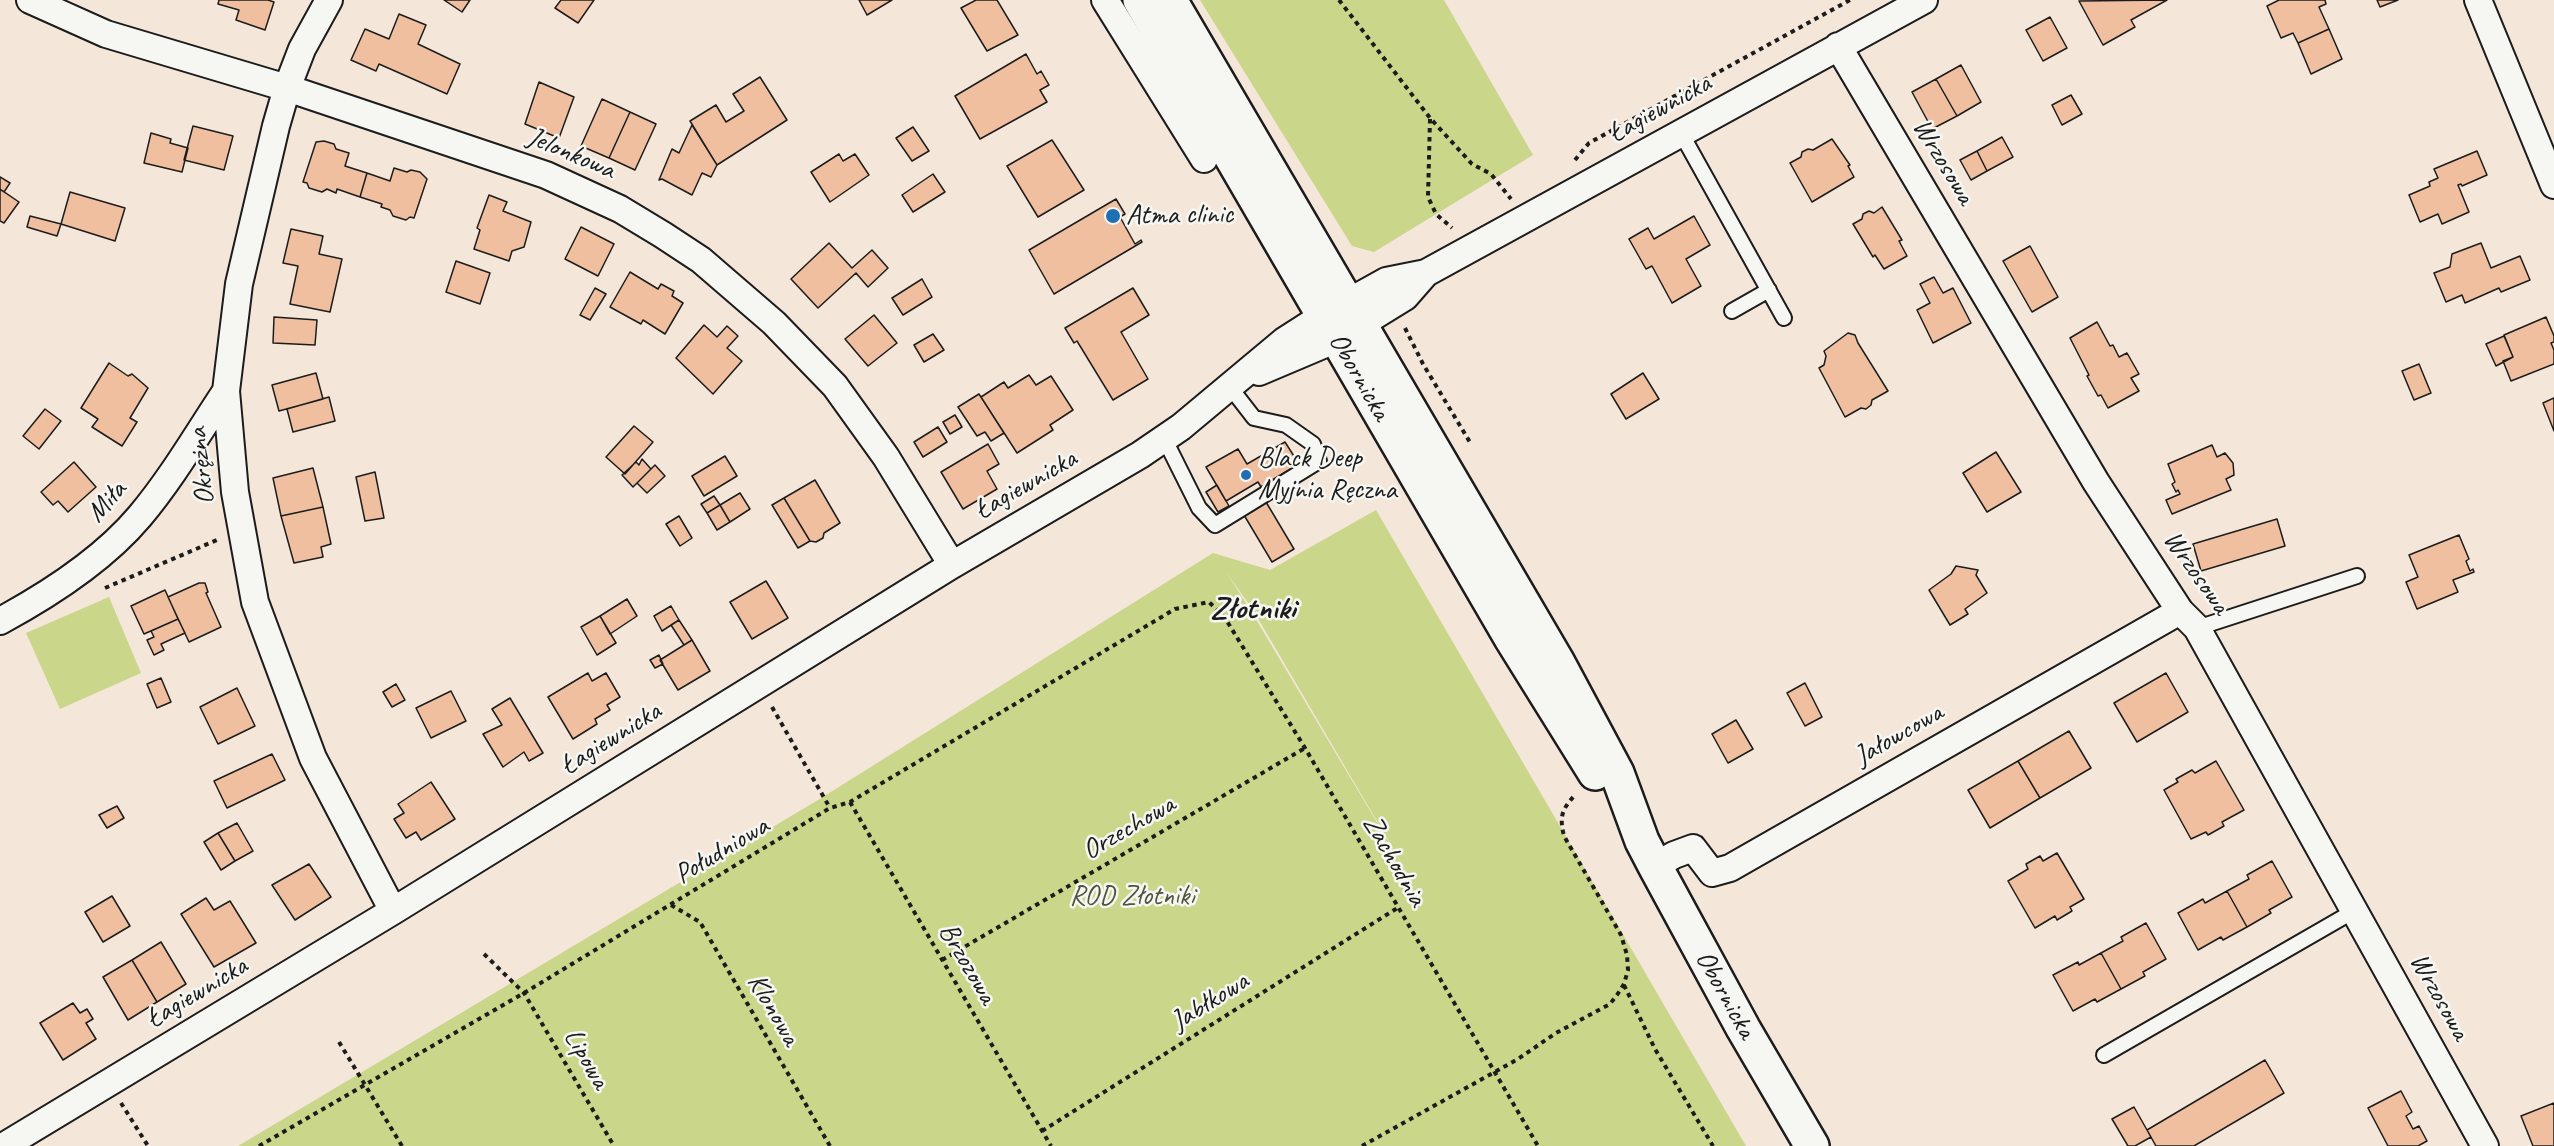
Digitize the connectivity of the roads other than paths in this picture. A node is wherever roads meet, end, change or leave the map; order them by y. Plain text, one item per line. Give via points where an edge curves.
1 (30, 0) edge
2 (329, 0) edge
3 (1106, 0) edge
4 (1140, 0) edge
5 (1170, 0) edge
6 (2478, 0) edge
7 (1913, 3) edge
8 (1838, 46) junction
9 (287, 88) junction
10 (1681, 133) junction
11 (1204, 159) dead end
12 (2554, 185) edge
13 (1769, 290) junction
14 (1732, 311) dead end
15 (1784, 318) dead end
16 (1342, 320) junction
17 (1237, 382) junction
18 (226, 391) junction
19 (1164, 438) junction
20 (952, 565) junction
21 (2357, 576) dead end
22 (2189, 619) junction
23 (0, 621) edge
24 (1648, 853) junction
25 (2355, 910) junction
26 (393, 911) junction
27 (2104, 1055) dead end
28 (4, 1146) edge
29 (1812, 1146) edge
30 (2485, 1146) edge

1 - 9 street, Jelonkowa via 106,34
2 - 9 street, Okrężna via 302,49
3 - 11 street
4 - 16 main road, Obornicka
5 - 16 main road, Obornicka
6 - 12 street
7 - 8 street, Łagiewnicka
8 - 10 street, Łagiewnicka
8 - 22 street, Wrzosowa via 2096,482
9 - 18 street, Okrężna via 239,284
9 - 20 street, Jelonkowa via 546,175 620,209 701,260 774,323 835,386 886,457
10 - 13 lane
10 - 16 street, Łagiewnicka via 1426,273 1394,277
13 - 14 lane
13 - 15 lane
16 - 17 street, Łagiewnicka via 1284,341
16 - 24 main road, Obornicka via 1511,638
16 - 24 main road, Obornicka via 1557,661 1617,773
17 - 19 street, Łagiewnicka
17 - 19 lane via 1254,418 1286,425 1313,444 1319,461 1215,525 1199,508
18 - 23 street, Miła via 152,500 117,541 52,590
18 - 26 street, Okrężna via 235,492 255,602 313,758
19 - 20 street, Łagiewnicka
20 - 26 street, Łagiewnicka
21 - 22 lane
22 - 24 street, Jałowcowa via 1730,868 1712,873 1693,848 1674,855
22 - 25 street, Wrzosowa
24 - 29 main road, Obornicka
25 - 27 lane
25 - 30 street, Wrzosowa
26 - 28 street, Łagiewnicka

